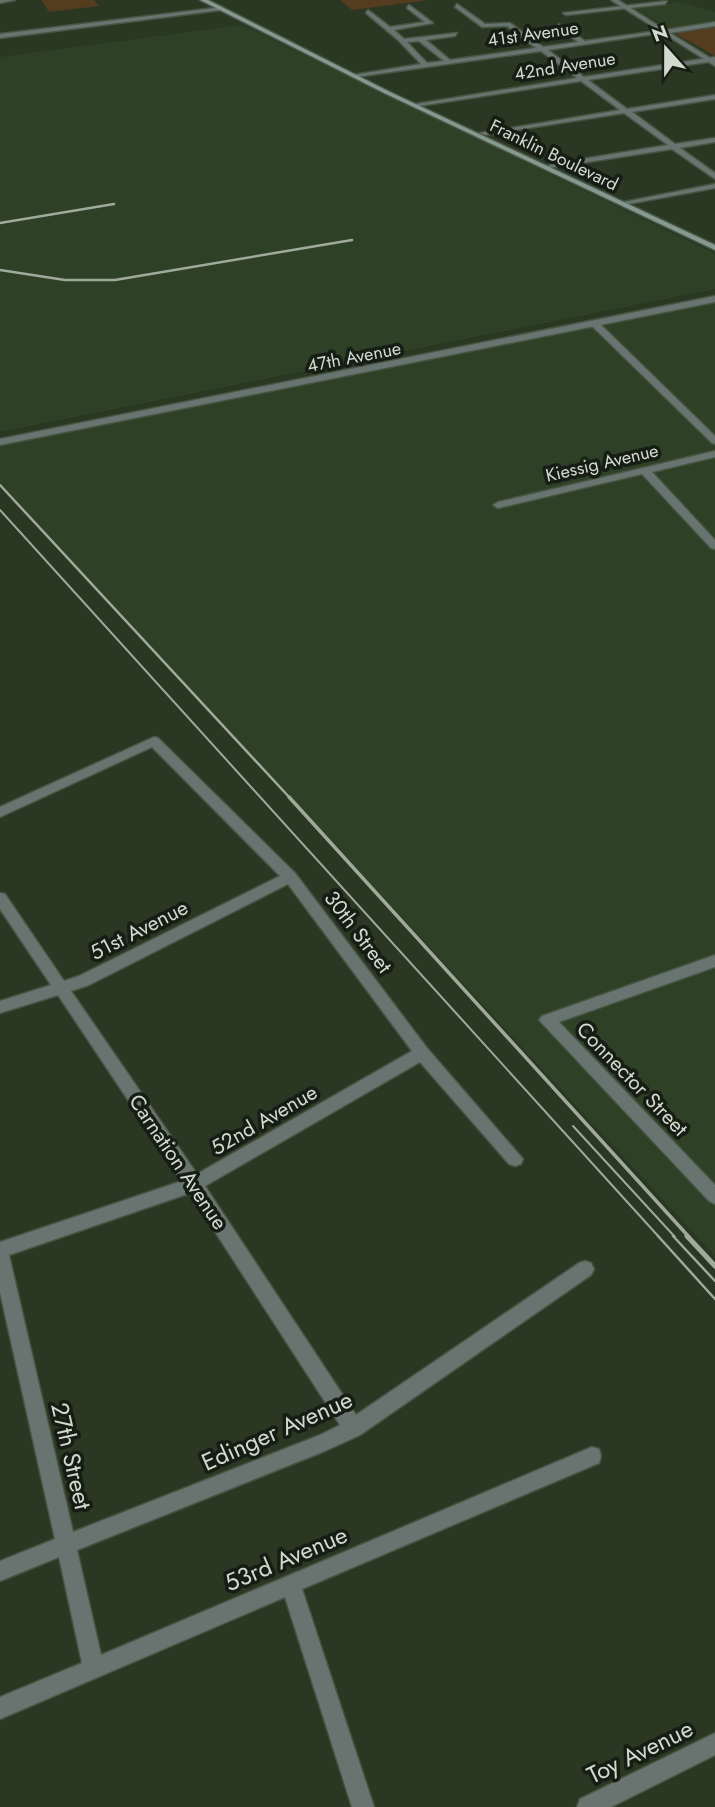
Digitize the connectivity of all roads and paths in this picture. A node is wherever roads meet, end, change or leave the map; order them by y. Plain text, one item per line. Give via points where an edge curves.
1 (12, 0) edge
2 (203, 0) edge
3 (614, 0) edge
4 (0, 2) edge
5 (665, 2) dead end
6 (457, 6) dead end
7 (623, 6) junction
8 (409, 7) dead end
9 (220, 9) junction
10 (368, 12) dead end
11 (566, 13) dead end
12 (715, 24) edge
13 (559, 26) dead end
14 (388, 29) junction
15 (664, 32) junction
16 (455, 34) dead end
17 (0, 36) edge
18 (421, 38) junction
19 (401, 41) junction
20 (583, 43) junction
21 (541, 49) junction
22 (713, 61) edge
23 (449, 62) junction
24 (425, 65) junction
25 (356, 75) junction
26 (582, 79) junction
27 (380, 87) junction
28 (715, 97) edge
29 (419, 104) junction
30 (627, 111) junction
31 (484, 133) junction
32 (715, 140) edge
33 (675, 147) junction
34 (552, 166) junction
35 (715, 177) edge
36 (715, 186) edge
37 (597, 188) junction
38 (628, 202) junction
39 (643, 215) junction
40 (697, 233) junction
41 (715, 241) edge
42 (715, 248) edge
43 (715, 299) edge
44 (596, 324) junction
45 (715, 441) edge
46 (0, 443) edge
47 (715, 454) edge
48 (645, 471) junction
49 (498, 505) dead end
50 (715, 546) edge
51 (0, 812) edge
52 (290, 877) junction
53 (0, 898) edge
54 (715, 961) edge
55 (61, 989) junction
56 (0, 1007) edge
57 (422, 1053) junction
58 (515, 1159) dead end
59 (194, 1184) junction
60 (715, 1196) edge
61 (0, 1252) edge
62 (585, 1269) dead end
63 (353, 1427) junction
64 (592, 1456) dead end
65 (66, 1545) junction
66 (0, 1571) edge
67 (291, 1585) junction
68 (94, 1669) junction
69 (0, 1708) edge
70 (715, 1744) edge
71 (363, 1807) edge
72 (588, 1807) edge

1 - 4 street
2 - 9 main road, Franklin Boulevard
3 - 7 street
5 - 7 street
6 - 21 street via 484,26 508,24
7 - 11 street
7 - 15 street
8 - 14 street via 430,23
9 - 17 street
9 - 25 main road, Franklin Boulevard
10 - 14 street
12 - 15 street, 41st Avenue
13 - 20 street
14 - 19 street
15 - 20 street, 41st Avenue
15 - 22 street
16 - 18 street
18 - 19 street
18 - 23 street
19 - 24 street
20 - 21 street, 41st Avenue
21 - 23 street, 41st Avenue
21 - 26 street
22 - 26 street, 42nd Avenue
23 - 24 street, 41st Avenue
24 - 25 street, 41st Avenue
25 - 27 main road, Franklin Boulevard
26 - 29 street, 42nd Avenue
26 - 30 street
27 - 29 main road, Franklin Boulevard
27 - 39 main road, Franklin Boulevard
28 - 30 street
29 - 31 main road, Franklin Boulevard
30 - 31 street
30 - 33 street
31 - 34 main road, Franklin Boulevard
32 - 33 street
33 - 34 street
33 - 35 street
34 - 37 main road, Franklin Boulevard
36 - 38 street
37 - 38 main road, Franklin Boulevard
37 - 39 main road
38 - 40 main road, Franklin Boulevard
39 - 40 main road
39 - 42 main road, Franklin Boulevard
40 - 41 main road, Franklin Boulevard
43 - 44 street, 47th Avenue
44 - 45 street
44 - 46 street, 47th Avenue
47 - 48 street, Kiessig Avenue
48 - 49 street, Kiessig Avenue
48 - 50 street
51 - 52 street, 30th Street via 154,741
52 - 55 street, 51st Avenue via 100,974
52 - 57 street, 30th Street
53 - 55 street, Carnation Avenue
54 - 60 street, Connector Street via 547,1020
55 - 56 street, 51st Avenue
55 - 59 street, Carnation Avenue
57 - 58 street, 30th Street
57 - 59 street, 52nd Avenue
59 - 61 street, 52nd Avenue
59 - 63 street, Carnation Avenue
61 - 65 street, 27th Street
62 - 63 street, Edinger Avenue
63 - 65 street, Edinger Avenue
64 - 67 street, 53rd Avenue
65 - 66 street, Edinger Avenue
65 - 68 street, 27th Street
67 - 68 street, 53rd Avenue
67 - 71 street
68 - 69 street, 53rd Avenue
70 - 72 street, Toy Avenue

